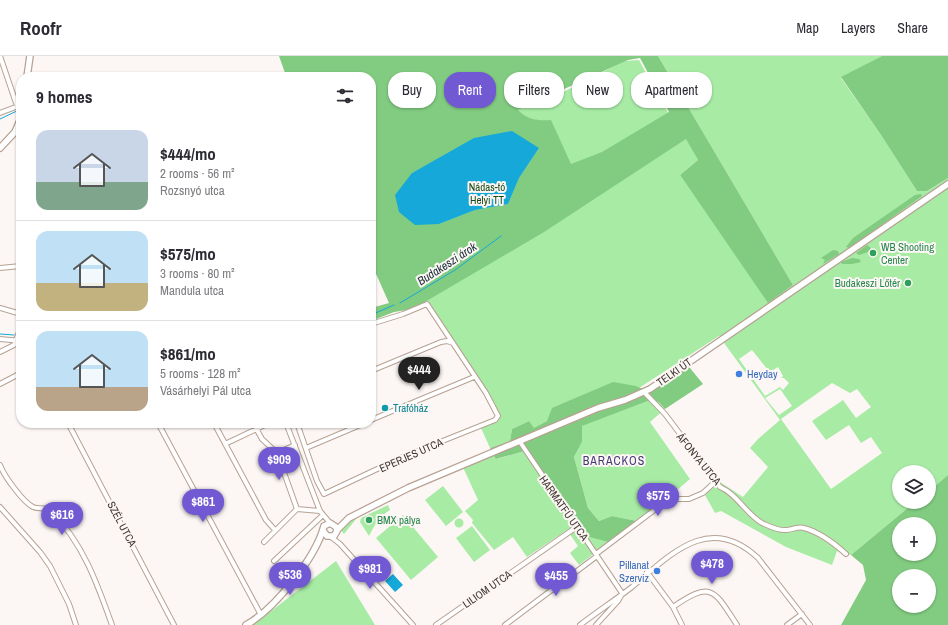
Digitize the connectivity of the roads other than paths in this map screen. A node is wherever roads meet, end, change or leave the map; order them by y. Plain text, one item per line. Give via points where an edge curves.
1 (0, 56) edge
2 (30, 56) edge
3 (28, 72) edge
4 (16, 98) edge
5 (16, 107) edge
6 (0, 113) edge
7 (16, 130) edge
8 (0, 148) edge
9 (948, 184) edge
10 (16, 266) edge
11 (0, 268) edge
12 (0, 308) edge
13 (16, 313) edge
14 (376, 322) edge
15 (0, 339) edge
16 (16, 341) edge
17 (16, 343) edge
18 (454, 344) junction
19 (0, 352) edge
20 (376, 369) edge
21 (16, 376) edge
22 (474, 377) junction
23 (0, 384) edge
24 (644, 392) junction
25 (376, 418) edge
26 (71, 428) edge
27 (161, 428) edge
28 (217, 428) edge
29 (256, 428) joint
30 (288, 428) edge
31 (299, 428) edge
32 (354, 428) edge
33 (520, 442) junction
34 (225, 444) junction
35 (295, 444) junction
36 (306, 450) junction
37 (277, 453) junction
38 (299, 454) junction
39 (0, 466) edge
40 (715, 482) junction
41 (0, 507) edge
42 (297, 509) junction
43 (322, 513) junction
44 (349, 518) junction
45 (332, 523) junction
46 (578, 526) junction
47 (324, 529) junction
48 (275, 530) junction
49 (337, 532) junction
50 (330, 537) junction
51 (264, 542) dead end
52 (340, 544) junction
53 (316, 548) junction
54 (846, 554) dead end
55 (596, 555) junction
56 (274, 561) dead end
57 (647, 572) junction
58 (622, 593) junction
59 (673, 607) junction
60 (802, 614) junction
61 (261, 615) junction
62 (76, 625) edge
63 (112, 625) edge
64 (174, 625) edge
65 (246, 625) edge
66 (413, 625) edge
67 (436, 625) edge
68 (505, 625) edge
69 (580, 625) edge
70 (596, 625) edge
71 (682, 625) edge
72 (737, 625) edge
73 (787, 625) edge
74 (810, 625) edge

1 - 4 street
2 - 3 main road
5 - 6 street
7 - 8 main road
9 - 24 main road, TELKI ÚT
10 - 11 street
12 - 13 street
14 - 18 street via 427,304
15 - 16 street
17 - 19 street
18 - 20 street via 448,341 441,342
18 - 22 street
21 - 23 street
22 - 25 street
22 - 36 street, EPERJES UTCA via 498,416 495,420 405,456 324,494
24 - 33 main road, TELKI ÚT via 598,408
24 - 40 street, ÁFONYA UTCA via 665,414
26 - 64 street, SZÉL UTCA
27 - 61 street
28 - 34 street
29 - 34 street
29 - 37 street via 262,439
30 - 35 street
31 - 36 street
32 - 36 street
33 - 44 main road, TELKI ÚT via 442,474
33 - 46 street, HARMATFŰ UTCA
34 - 48 street via 266,520
35 - 37 street
35 - 38 street
36 - 38 street
37 - 42 street
38 - 43 street
39 - 63 street via 29,505 51,511 77,544 94,574
40 - 54 street, ÁFONYA UTCA via 761,522 785,531 803,528 833,543
40 - 55 street via 689,499 669,499
41 - 62 street via 50,566 69,604
42 - 43 street
42 - 48 street
43 - 45 street
43 - 47 street
43 - 56 street
44 - 45 main road
44 - 49 main road
45 - 47 main road
45 - 49 main road
46 - 55 street, HARMATFŰ UTCA
46 - 67 street, LILIOM UTCA
47 - 50 main road
47 - 53 main road
48 - 51 street
49 - 50 main road
49 - 52 street
50 - 52 street
50 - 53 main road
52 - 66 street
53 - 61 main road via 299,574
55 - 58 street, HARMATFŰ UTCA
55 - 68 street
57 - 58 street
57 - 59 street
57 - 60 street via 683,546 695,541 714,539 738,543 758,558
58 - 69 street
58 - 70 street
59 - 71 street
59 - 72 street via 693,593 712,593 719,598
60 - 73 street
60 - 74 street
61 - 65 main road

